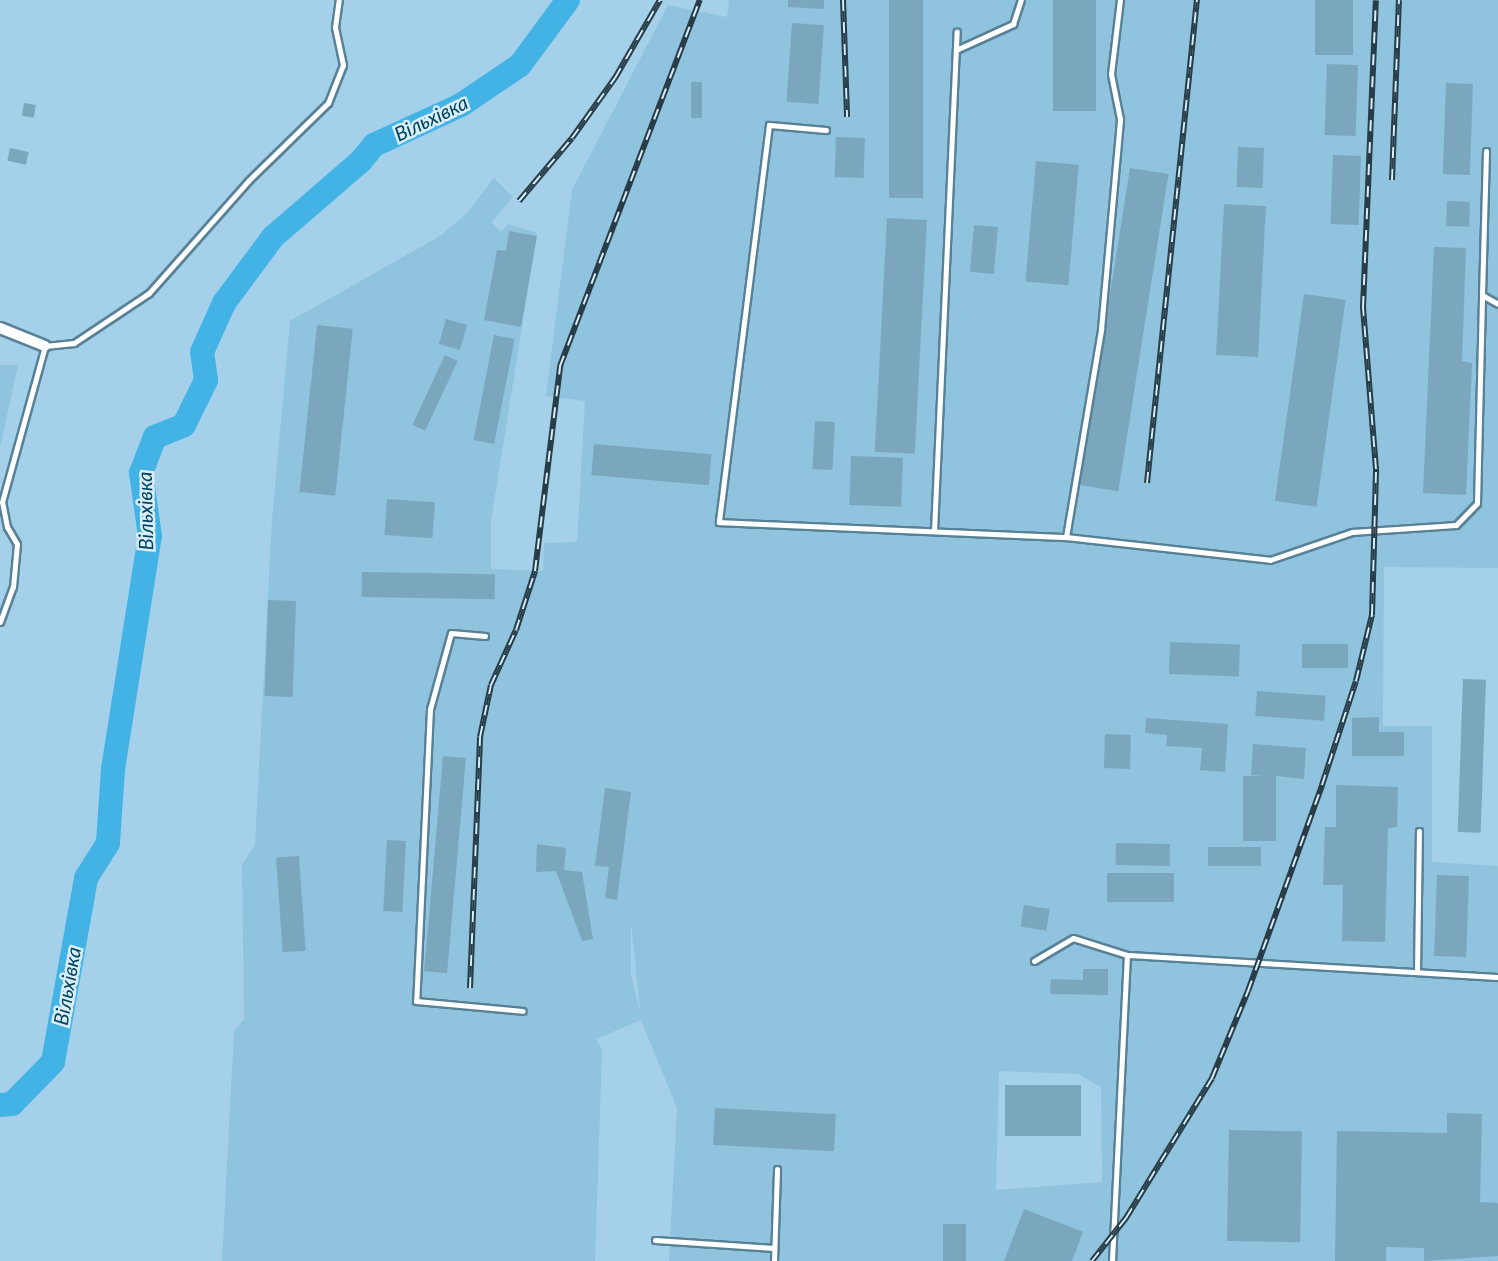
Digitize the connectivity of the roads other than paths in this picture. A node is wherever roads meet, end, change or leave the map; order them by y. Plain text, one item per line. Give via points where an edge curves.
1 (339, 0) edge
2 (1021, 0) edge
3 (1120, 0) edge
4 (957, 32) dead end
5 (956, 50) junction
6 (826, 130) dead end
7 (1486, 151) dead end
8 (1482, 295) junction
9 (1498, 304) edge
10 (0, 328) edge
11 (45, 346) junction
12 (934, 531) junction
13 (1066, 537) junction
14 (0, 622) edge
15 (485, 636) dead end
16 (1419, 831) dead end
17 (1127, 955) junction
18 (1034, 961) dead end
19 (1417, 972) junction
20 (1498, 977) edge
21 (524, 1011) dead end
22 (777, 1169) dead end
23 (654, 1240) dead end
24 (774, 1248) junction
25 (774, 1261) edge
26 (1112, 1261) edge

1 - 11 lane via 335,27 344,65 328,103 248,181 149,293 74,343
2 - 5 lane via 1013,24
3 - 13 lane via 1111,74 1120,119 1101,329
4 - 5 lane
5 - 12 lane
6 - 12 lane via 769,125 718,522
7 - 8 lane
8 - 9 lane
8 - 13 lane via 1477,503 1456,525 1352,532 1270,560
10 - 11 street
11 - 14 lane via 2,502 7,527 17,544 13,587
12 - 13 lane
15 - 21 lane via 451,633 430,710 416,1001
16 - 19 lane
17 - 18 lane via 1072,938
17 - 19 lane
17 - 26 lane
19 - 20 lane
22 - 24 lane
23 - 24 lane
24 - 25 lane

